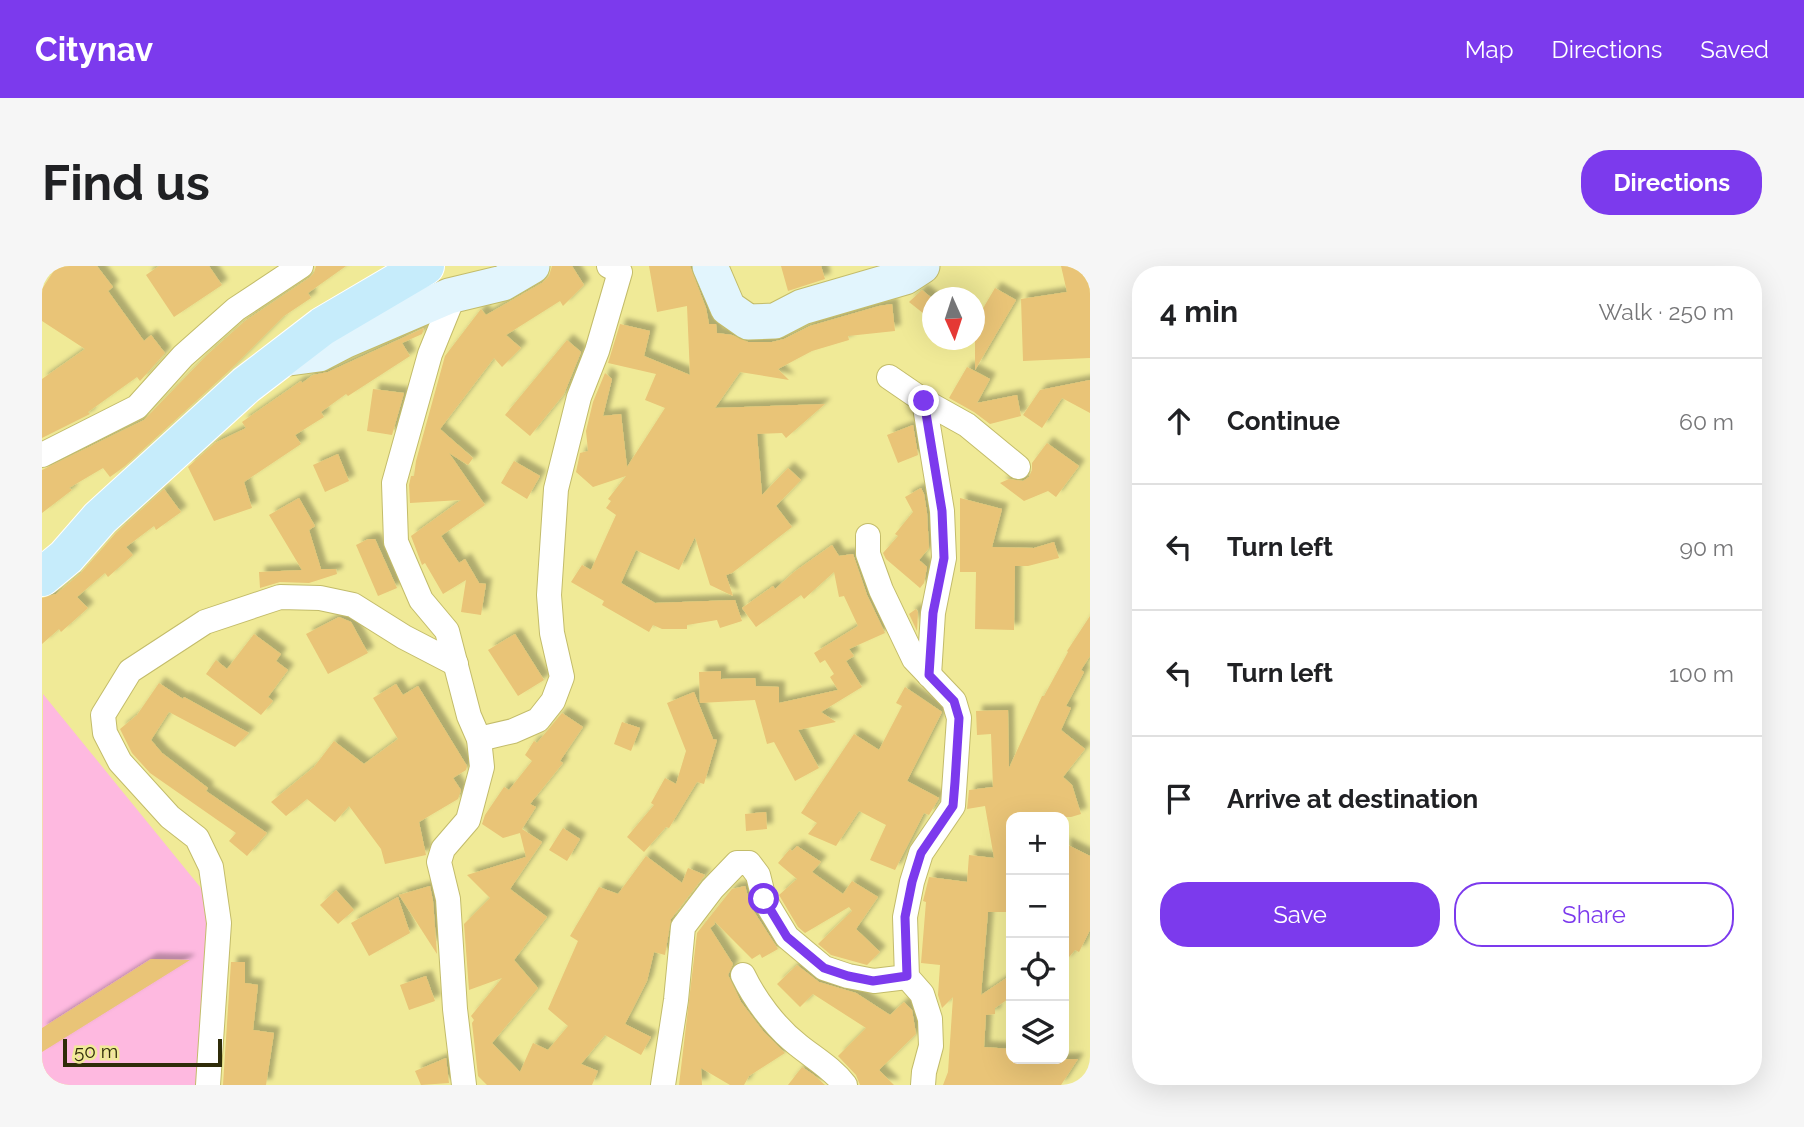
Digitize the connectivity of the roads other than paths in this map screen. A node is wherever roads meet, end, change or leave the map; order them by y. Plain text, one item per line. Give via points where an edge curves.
1 (301, 266) edge
2 (425, 266) edge
3 (532, 266) edge
4 (609, 266) edge
5 (710, 266) edge
6 (922, 266) edge
7 (454, 295) junction
8 (282, 359) junction
9 (889, 377) dead end
10 (924, 401) junction
11 (42, 455) edge
12 (1018, 467) dead end
13 (869, 536) dead end
14 (42, 578) edge
15 (456, 664) junction
16 (929, 675) junction
17 (480, 740) junction
18 (743, 975) dead end
19 (907, 976) junction
20 (208, 1085) edge
21 (464, 1085) edge
22 (663, 1085) edge
23 (845, 1085) edge
24 (923, 1085) edge

1 - 11 street via 236,309 183,356 136,407
2 - 8 main road via 323,326
3 - 7 main road via 503,283
4 - 17 street via 620,272 579,397 556,489 549,595 562,677 553,701 538,720
5 - 6 main road via 729,308 748,322 775,321 802,307 905,277
7 - 8 main road via 319,355
7 - 15 street via 430,354 394,483 396,542 421,600 447,632
8 - 14 main road via 201,424
9 - 10 street
10 - 12 street via 968,425
10 - 16 street via 942,511 944,558 933,613
13 - 16 street via 868,554 881,590 914,659
15 - 17 street
15 - 20 street via 354,605 280,597 205,622 130,671 103,715 105,733 120,762 170,817 197,838 211,867 219,923
16 - 19 street via 954,701 959,718 955,782 953,806 921,853 912,882 905,917
17 - 21 street via 482,768 468,820 443,849 439,862 448,899
18 - 23 street via 772,1019
19 - 22 street via 873,981 824,968 787,937 749,863 737,863 683,927
19 - 24 street via 922,994 930,1019 931,1046

